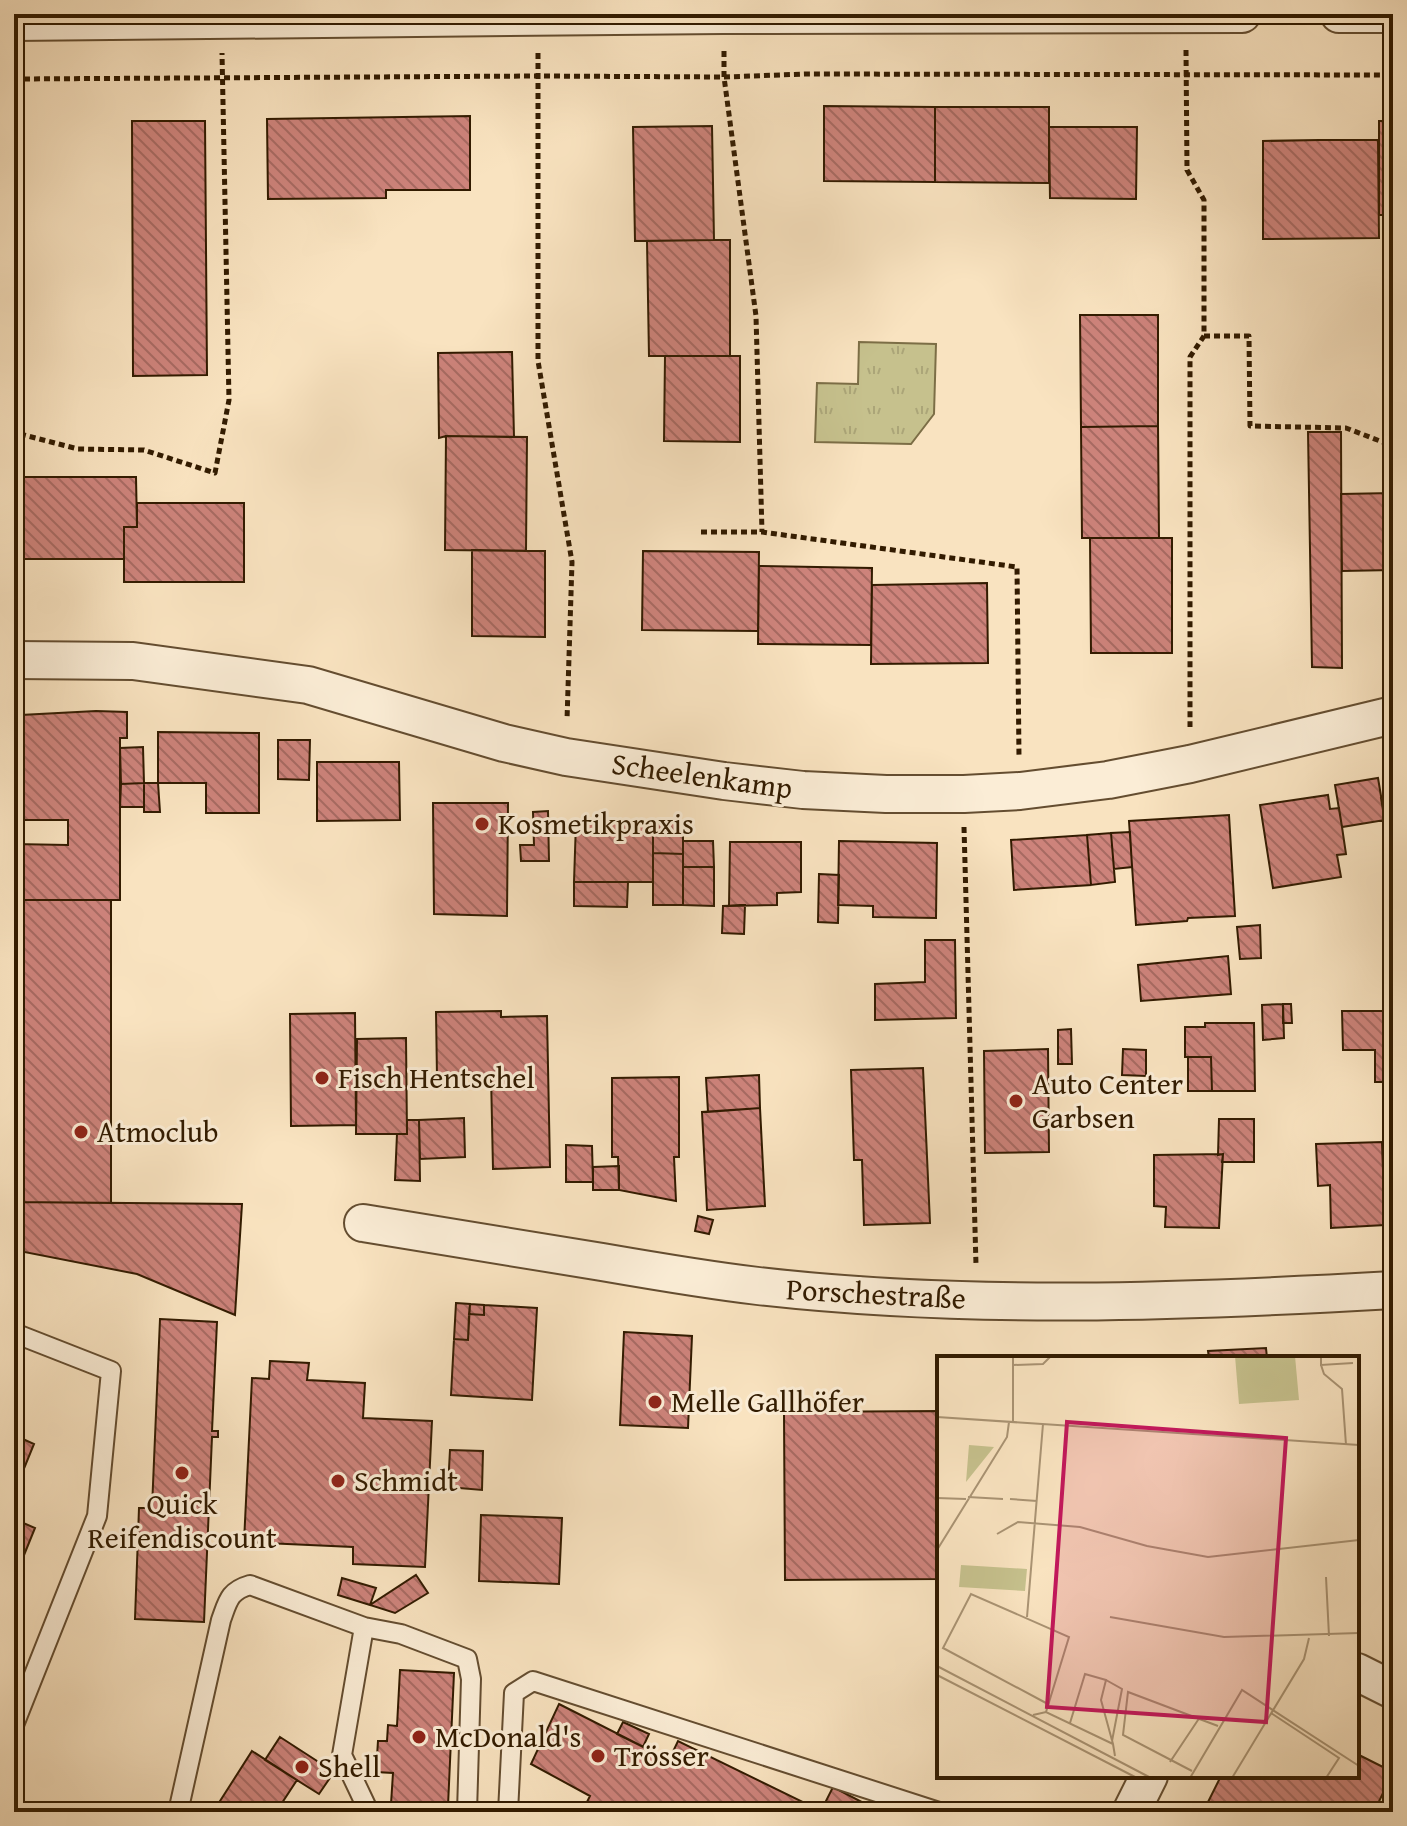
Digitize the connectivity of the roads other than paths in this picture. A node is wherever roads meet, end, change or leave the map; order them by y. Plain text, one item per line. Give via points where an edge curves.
1 (1242, 14) edge
2 (1339, 14) edge
3 (1393, 14) edge
4 (723, 15) edge
5 (1186, 15) edge
6 (16, 22) edge
7 (14, 660) edge
8 (1393, 715) edge
9 (363, 1223) dead end
10 (1393, 1290) edge
11 (14, 1333) edge
12 (364, 1627) junction
13 (1359, 1673) edge
14 (1393, 1690) edge
15 (14, 1725) edge
16 (1148, 1778) edge
17 (508, 1806) edge
18 (178, 1812) edge
19 (369, 1812) edge
20 (467, 1812) edge
21 (939, 1812) edge
22 (1131, 1812) edge

1 - 5 street
2 - 3 street
4 - 5 street
4 - 6 street
7 - 8 street, Scheelenkamp via 133,661 308,685 566,757 724,781 886,794 1020,791 1108,780
9 - 10 street, Porschestraße via 695,1278 857,1295 1103,1302
11 - 15 lane via 111,1371 97,1516
12 - 18 lane via 250,1585 238,1589 221,1620
12 - 19 lane via 342,1755
12 - 20 lane via 401,1634 467,1659
13 - 14 street
16 - 22 street
17 - 21 lane via 514,1693 533,1681

